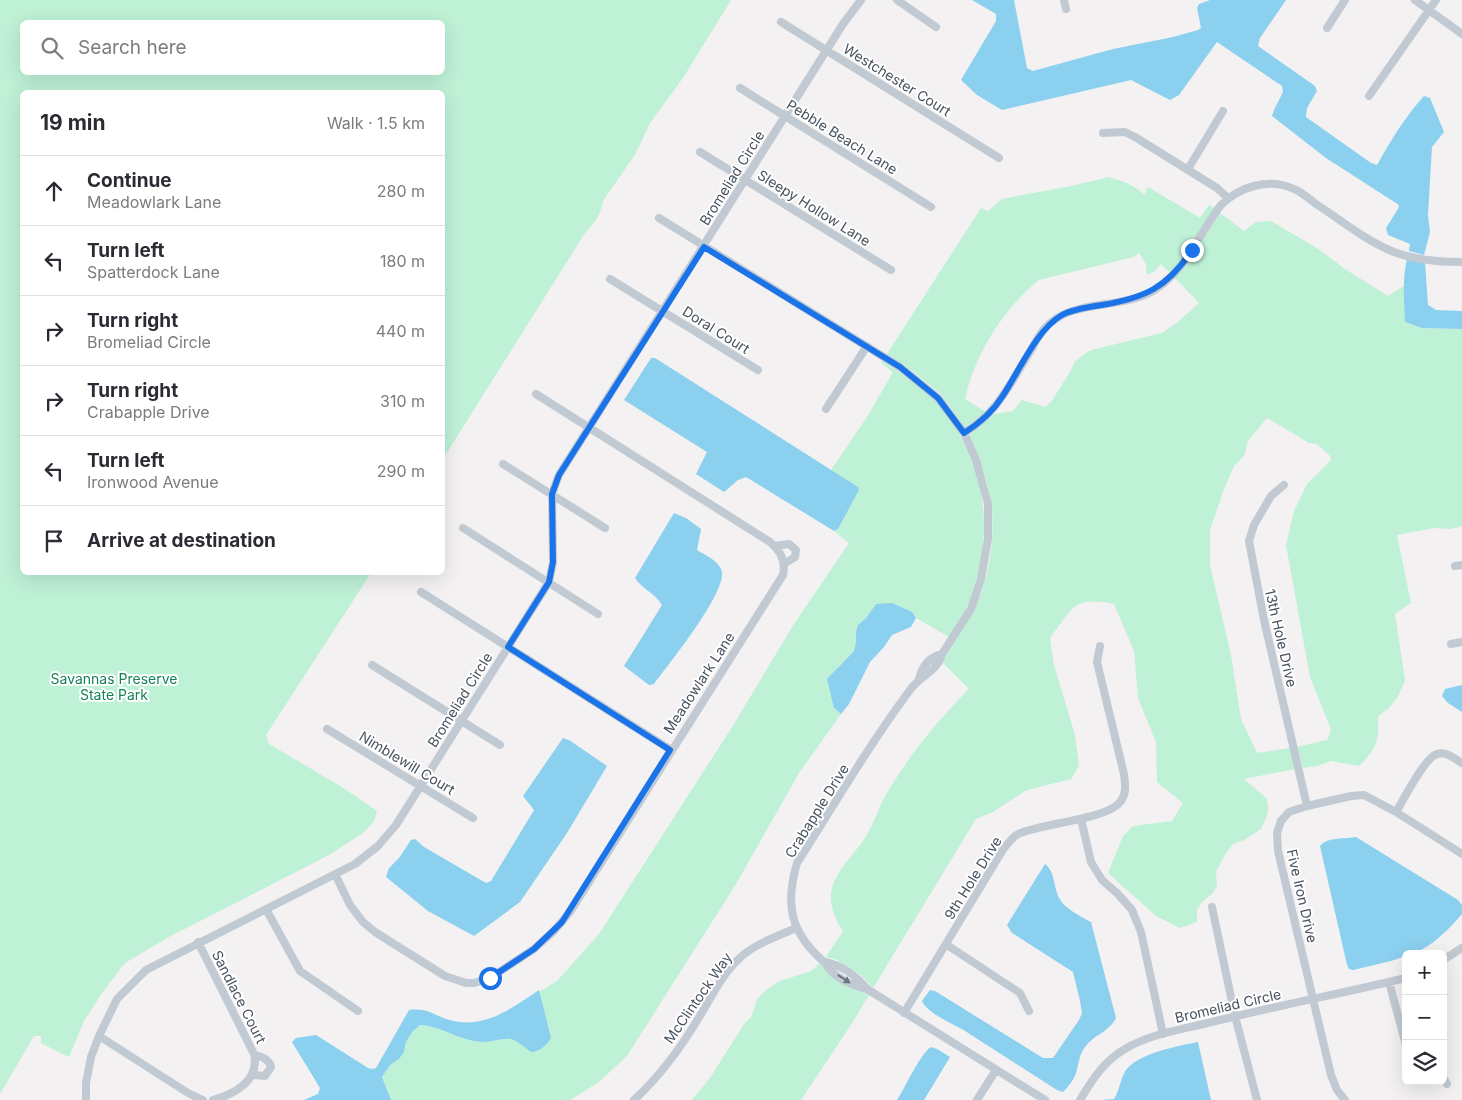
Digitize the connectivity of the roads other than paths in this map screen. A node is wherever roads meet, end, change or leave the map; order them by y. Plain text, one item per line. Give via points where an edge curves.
1 (861, 0) edge
2 (897, 0) edge
3 (1064, 0) edge
4 (1345, 0) edge
5 (1415, 0) edge
6 (1436, 0) edge
7 (1066, 9) dead end
8 (1430, 10) junction
9 (781, 22) dead end
10 (936, 27) dead end
11 (1327, 28) dead end
12 (1462, 34) edge
13 (827, 51) junction
14 (740, 88) dead end
15 (1369, 96) dead end
16 (1223, 111) dead end
17 (786, 116) junction
18 (1104, 133) dead end
19 (700, 152) dead end
20 (999, 158) dead end
21 (1188, 169) junction
22 (745, 180) junction
23 (1228, 198) junction
24 (931, 207) dead end
25 (659, 218) dead end
26 (704, 247) junction
27 (1462, 262) edge
28 (890, 270) dead end
29 (610, 279) dead end
30 (663, 312) junction
31 (866, 346) junction
32 (758, 370) dead end
33 (536, 394) dead end
34 (826, 409) dead end
35 (588, 427) junction
36 (964, 433) junction
37 (503, 464) dead end
38 (1284, 485) dead end
39 (552, 494) junction
40 (463, 528) dead end
41 (605, 528) dead end
42 (774, 546) junction
43 (784, 564) junction
44 (549, 582) junction
45 (421, 592) dead end
46 (598, 614) dead end
47 (1462, 642) edge
48 (1451, 644) dead end
49 (1100, 646) dead end
50 (508, 647) junction
51 (372, 665) dead end
52 (461, 721) junction
53 (327, 729) dead end
54 (500, 746) dead end
55 (670, 750) junction
56 (1462, 763) edge
57 (422, 786) junction
58 (1307, 806) junction
59 (1396, 812) junction
60 (473, 818) dead end
61 (1081, 819) junction
62 (1462, 854) edge
63 (335, 874) junction
64 (1212, 907) dead end
65 (266, 909) junction
66 (796, 928) junction
67 (198, 942) junction
68 (947, 945) junction
69 (1462, 948) edge
70 (1447, 957) edge
71 (1402, 979) edge
72 (1389, 982) junction
73 (1313, 999) junction
74 (358, 1011) dead end
75 (1029, 1011) dead end
76 (904, 1013) junction
77 (1235, 1016) junction
78 (1163, 1034) junction
79 (99, 1036) junction
80 (1405, 1040) edge
81 (255, 1055) junction
82 (996, 1070) junction
83 (253, 1074) junction
84 (86, 1100) edge
85 (203, 1100) edge
86 (213, 1100) edge
87 (634, 1100) edge
88 (977, 1100) edge
89 (1045, 1100) edge
90 (1080, 1100) edge
91 (1257, 1100) edge
92 (1345, 1100) edge

1 - 13 street, Bromeliad Circle
2 - 10 street
3 - 7 street
4 - 11 street
5 - 8 street
6 - 8 street
8 - 12 street
8 - 15 street
9 - 13 street, Westchester Court
13 - 17 street, Bromeliad Circle
13 - 20 street, Westchester Court
14 - 17 street, Pebble Beach Lane
16 - 21 street
17 - 22 street, Bromeliad Circle
17 - 24 street, Pebble Beach Lane
18 - 21 street via 1130,134
19 - 22 street, Sleepy Hollow Lane
21 - 23 street
22 - 26 street, Bromeliad Circle
22 - 28 street, Sleepy Hollow Lane
23 - 27 street via 1250,186 1270,184 1294,188 1364,236 1395,252 1436,261
23 - 36 street via 1183,263 1157,288 1130,299 1062,315 1044,329 1002,398 989,414
25 - 26 street, Crabapple Drive
26 - 30 street, Bromeliad Circle
26 - 31 street, Crabapple Drive
29 - 30 street, Doral Court
30 - 32 street, Doral Court
30 - 35 street, Bromeliad Circle
31 - 34 street
31 - 36 street, Crabapple Drive via 900,367 938,398
33 - 35 street
35 - 39 street, Bromeliad Circle via 559,475
35 - 42 street
36 - 66 street, Crabapple Drive via 976,460 988,504 988,539 981,579 971,609 940,661 919,679 887,721 797,863 791,882
37 - 39 street
38 - 58 street, 13th Hole Drive via 1271,496 1254,525 1249,541
39 - 41 street
39 - 44 street, Bromeliad Circle via 553,562
40 - 44 street
42 - 43 street
42 - 43 street, Meadowlark Lane via 789,544 796,550 795,557
43 - 55 street, Meadowlark Lane via 781,579
44 - 46 street
44 - 50 street, Bromeliad Circle
45 - 50 street
47 - 48 street
49 - 61 street, 9th Hole Drive via 1097,662 1126,792 1121,802 1110,809
50 - 52 street, Bromeliad Circle
50 - 55 street
51 - 52 street
52 - 54 street
52 - 57 street, Bromeliad Circle
53 - 57 street, Nimblewill Court
55 - 63 street, Meadowlark Lane via 562,922 534,949 483,981 466,983 445,976 375,932 350,905
56 - 59 street via 1446,754 1438,753 1429,758
57 - 60 street, Nimblewill Court
57 - 63 street, Bromeliad Circle via 396,826 378,846
58 - 59 street, Five Iron Drive via 1364,795
58 - 73 street, Five Iron Drive via 1289,812 1277,833 1278,851
59 - 62 street, Five Iron Drive
61 - 68 street, 9th Hole Drive via 1016,835 1004,848
61 - 78 street via 1091,862 1102,880 1132,910 1141,932
63 - 65 street, Bromeliad Circle
64 - 77 street
65 - 67 street, Bromeliad Circle
65 - 74 street via 300,971
66 - 76 street, Crabapple Drive via 811,951 860,980 867,989
66 - 87 street, McClintock Way via 740,957 665,1067
67 - 79 street, Bromeliad Circle via 146,970 117,999
67 - 81 street, Sandlace Court
68 - 75 street via 1020,993
68 - 76 street, 9th Hole Drive
69 - 70 street
71 - 72 street, Bromeliad Circle
72 - 73 street, Bromeliad Circle
72 - 80 street
73 - 77 street, Bromeliad Circle
73 - 92 street, Five Iron Drive via 1331,1075
76 - 82 street, Crabapple Drive
77 - 78 street, Bromeliad Circle
77 - 91 street
78 - 90 street, Bromeliad Circle via 1132,1045 1116,1055 1095,1076
79 - 84 street, Bromeliad Circle via 91,1057
79 - 85 street
81 - 83 street, Sandlace Court
81 - 83 street via 264,1058 271,1067 265,1076
82 - 88 street
82 - 89 street, Crabapple Drive
83 - 86 street via 247,1083

